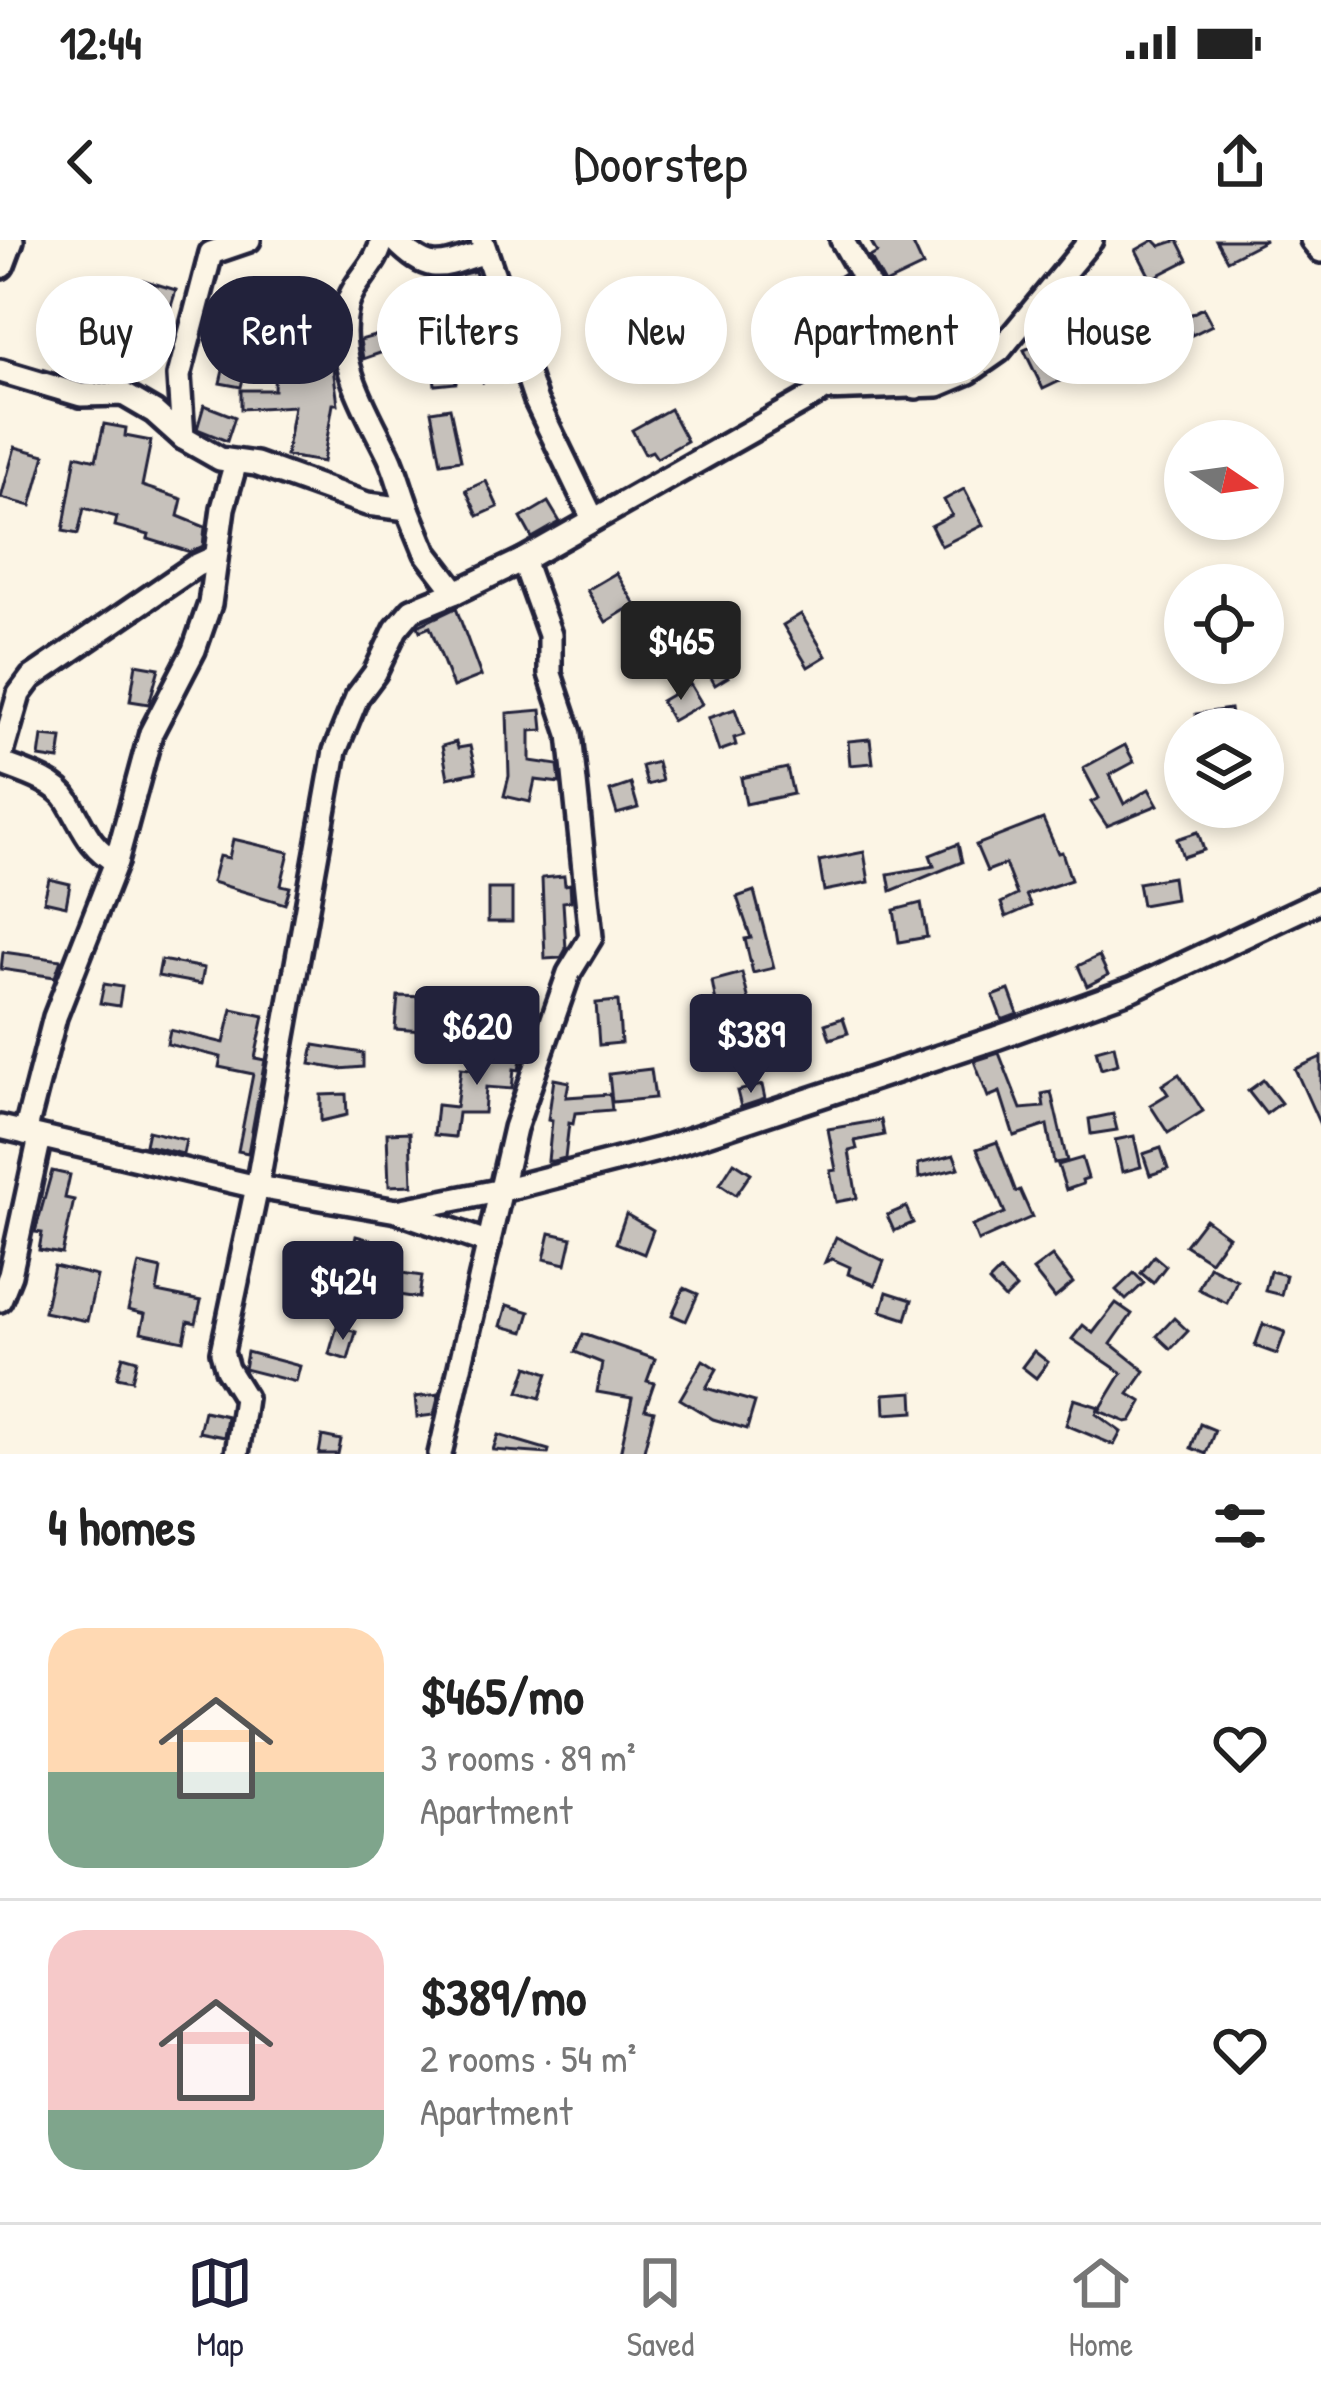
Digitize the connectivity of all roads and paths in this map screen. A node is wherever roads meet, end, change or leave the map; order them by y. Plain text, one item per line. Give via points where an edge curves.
1 (9, 240) edge
2 (249, 240) edge
3 (382, 240) edge
4 (395, 240) edge
5 (842, 240) edge
6 (1091, 240) edge
7 (1312, 240) edge
8 (203, 246) edge
9 (483, 246) edge
10 (1321, 251) edge
11 (0, 264) edge
12 (0, 371) edge
13 (916, 387) junction
14 (183, 438) junction
15 (236, 462) junction
16 (408, 509) junction
17 (593, 519) junction
18 (215, 557) junction
19 (523, 560) junction
20 (456, 592) junction
21 (0, 761) edge
22 (116, 862) junction
23 (1321, 900) edge
24 (0, 1127) edge
25 (33, 1135) junction
26 (257, 1187) junction
27 (498, 1191) junction
28 (397, 1211) junction
29 (489, 1243) junction
30 (0, 1300) edge
31 (238, 1454) edge
32 (440, 1454) edge

1 - 11 main road
2 - 8 street
3 - 16 street via 348,299 344,324 356,392
4 - 9 street via 420,265 438,268
5 - 13 street
6 - 13 street via 999,351 938,386
7 - 10 street
8 - 14 street via 179,376
9 - 17 street via 536,401
12 - 14 street via 81,395 123,394
13 - 17 street via 825,389
14 - 15 street
15 - 16 street
15 - 18 street
16 - 20 street via 425,553
17 - 19 street
18 - 21 street via 31,678
18 - 22 street via 210,604 152,733
19 - 20 street
19 - 27 street via 550,634 550,674 571,734 591,937 569,973
20 - 26 street via 412,610 397,629 335,751
21 - 22 street via 68,798 88,842
22 - 25 street via 55,1017
23 - 27 street via 1132,989 996,1038 661,1149
24 - 25 street
25 - 26 street
25 - 30 street
26 - 28 street
26 - 31 street via 222,1352 245,1398
27 - 28 street
27 - 29 street
28 - 29 street
29 - 32 street

